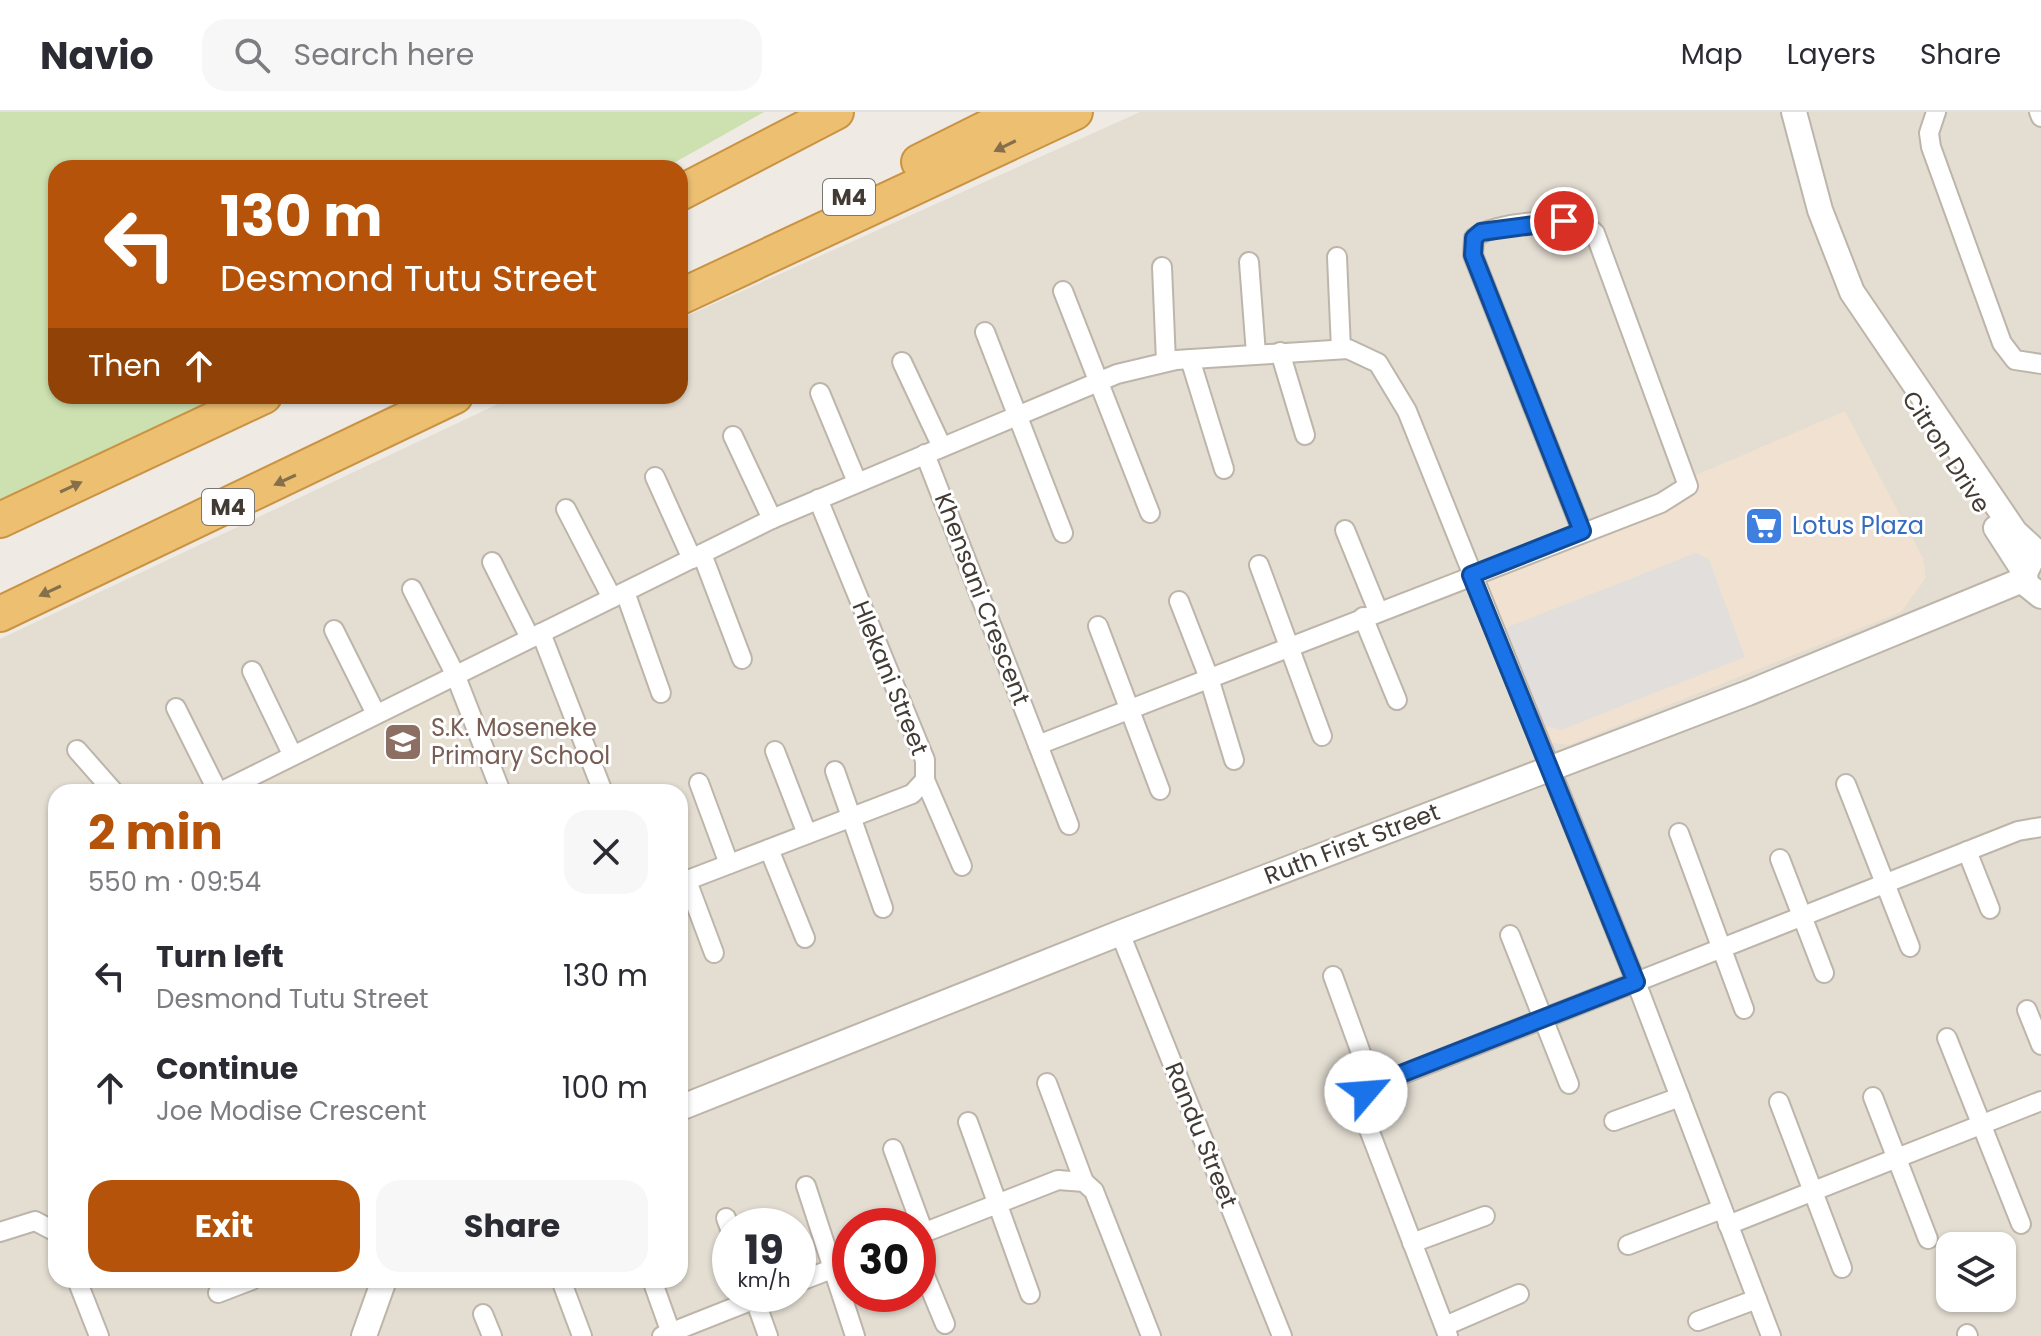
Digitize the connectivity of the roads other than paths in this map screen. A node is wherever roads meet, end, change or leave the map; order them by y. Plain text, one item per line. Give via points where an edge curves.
1 (786, 112) edge
2 (836, 112) edge
3 (1019, 112) edge
4 (1075, 112) edge
5 (1786, 112) edge
6 (1794, 112) edge
7 (1936, 112) edge
8 (688, 168) edge
9 (1812, 183) junction
10 (688, 189) edge
11 (1337, 257) dead end
12 (1249, 262) dead end
13 (1162, 267) dead end
14 (688, 279) edge
15 (1063, 291) dead end
16 (688, 293) edge
17 (985, 332) dead end
18 (1341, 349) junction
19 (1280, 352) junction
20 (1256, 354) junction
21 (1190, 359) junction
22 (902, 362) dead end
23 (1166, 362) junction
24 (2041, 364) edge
25 (1098, 381) junction
26 (820, 393) dead end
27 (247, 404) edge
28 (439, 404) edge
29 (449, 404) edge
30 (1017, 415) junction
31 (1305, 435) dead end
32 (733, 436) dead end
33 (934, 450) junction
34 (341, 454) junction
35 (1224, 469) dead end
36 (655, 477) dead end
37 (857, 482) junction
38 (818, 499) junction
39 (566, 509) dead end
40 (1150, 513) dead end
41 (772, 519) junction
42 (0, 520) edge
43 (2002, 524) junction
44 (1345, 530) dead end
45 (1582, 531) junction
46 (1063, 533) dead end
47 (2041, 540) edge
48 (697, 556) junction
49 (492, 562) dead end
50 (1259, 565) dead end
51 (1471, 575) junction
52 (2036, 580) edge
53 (412, 589) dead end
54 (618, 595) junction
55 (1179, 601) dead end
56 (1974, 601) junction
57 (0, 614) edge
58 (1370, 614) junction
59 (1098, 626) dead end
60 (334, 630) dead end
61 (536, 635) junction
62 (1289, 646) junction
63 (742, 659) dead end
64 (252, 671) dead end
65 (455, 674) junction
66 (1209, 678) junction
67 (661, 693) dead end
68 (1397, 700) dead end
69 (176, 708) dead end
70 (1127, 710) junction
71 (375, 712) junction
72 (1322, 736) dead end
73 (1038, 745) junction
74 (77, 750) dead end
75 (775, 751) dead end
76 (292, 754) junction
77 (1234, 760) dead end
78 (1548, 768) junction
79 (835, 771) dead end
80 (925, 780) junction
81 (699, 783) dead end
82 (107, 784) edge
83 (215, 784) edge
84 (234, 784) edge
85 (498, 784) edge
86 (600, 784) edge
87 (1846, 784) dead end
88 (1160, 790) dead end
89 (851, 817) junction
90 (1069, 825) dead end
91 (2041, 827) edge
92 (1679, 833) dead end
93 (807, 834) junction
94 (769, 849) junction
95 (1967, 851) junction
96 (1780, 859) dead end
97 (729, 864) junction
98 (962, 866) dead end
99 (688, 880) edge
100 (1887, 883) junction
101 (688, 893) edge
102 (883, 908) dead end
103 (1990, 909) dead end
104 (1803, 916) junction
105 (1120, 933) junction
106 (1510, 935) dead end
107 (805, 938) dead end
108 (1910, 947) dead end
109 (1720, 948) junction
110 (714, 953) dead end
111 (1824, 973) dead end
112 (1333, 976) dead end
113 (1636, 982) junction
114 (1744, 1009) dead end
115 (2027, 1010) dead end
116 (1543, 1018) junction
117 (1947, 1038) dead end
118 (2041, 1045) edge
119 (1047, 1083) dead end
120 (1569, 1084) dead end
121 (1373, 1086) junction
122 (1680, 1097) junction
123 (1873, 1097) dead end
124 (2041, 1101) edge
125 (1779, 1102) dead end
126 (688, 1105) edge
127 (1614, 1121) dead end
128 (968, 1122) dead end
129 (1982, 1124) junction
130 (893, 1149) dead end
131 (1896, 1158) junction
132 (1084, 1182) junction
133 (806, 1186) dead end
134 (1812, 1192) junction
135 (995, 1204) junction
136 (912, 1208) edge
137 (1485, 1216) dead end
138 (1725, 1217) junction
139 (2021, 1224) dead end
140 (48, 1228) edge
141 (936, 1228) edge
142 (0, 1232) edge
143 (1928, 1239) dead end
144 (1412, 1243) junction
145 (832, 1245) edge
146 (1628, 1245) dead end
147 (1842, 1268) dead end
148 (80, 1288) edge
149 (231, 1288) edge
150 (375, 1288) edge
151 (564, 1288) edge
152 (654, 1288) edge
153 (218, 1293) dead end
154 (1030, 1294) dead end
155 (1519, 1294) dead end
156 (1757, 1299) junction
157 (936, 1302) edge
158 (721, 1312) edge
159 (762, 1312) edge
160 (850, 1312) edge
161 (483, 1314) dead end
162 (1698, 1321) dead end
163 (945, 1324) dead end
164 (1446, 1331) edge
165 (668, 1335) edge
166 (99, 1336) edge
167 (364, 1336) edge
168 (492, 1336) edge
169 (582, 1336) edge
170 (768, 1336) edge
171 (855, 1336) edge
172 (1151, 1336) edge
173 (1282, 1336) edge
174 (1771, 1336) edge

1 - 8 highway
2 - 10 highway
3 - 14 highway, M4
4 -> 16 highway
5 - 9 street, Citron Drive
6 - 9 street, Citron Drive
7 - 24 street via 1931,147 2002,343 2015,360
9 - 43 street, Citron Drive via 1852,292
11 - 18 street
12 - 20 street
13 - 23 street
15 - 25 street
17 - 30 street
18 - 19 street
18 - 51 street via 1366,355 1389,378
19 - 20 street
19 - 31 street
20 - 21 street
21 - 23 street
21 - 35 street
22 - 33 street, Khensani Crescent
23 - 25 street
25 - 30 street
25 - 40 street
26 - 37 street
42 -> 27 highway
28 - 34 highway, M4
29 - 34 highway
30 - 33 street
30 - 46 street
32 - 41 street
33 - 37 street
33 - 73 street, Khensani Crescent
34 -> 57 highway, M4
36 - 48 street
37 - 38 street
38 - 41 street
38 - 80 street, Hlekani Street via 925,760
39 - 54 street
41 - 48 street
43 - 47 street
43 - 52 street, Citron Drive
43 - 56 street via 2000,567
44 - 58 street
45 - 45 street via 1661,503 1688,486 1595,233 1571,221 1493,228 1474,238 1473,255
45 - 51 street
48 - 54 street
48 - 63 street
49 - 61 street
50 - 62 street
51 - 58 street
51 - 78 street
52 - 56 street, Ruth First Street
53 - 65 street
54 - 61 street
54 - 67 street
55 - 66 street
56 - 78 street, Ruth First Street
58 - 62 street
58 - 68 street
59 - 70 street
60 - 71 street
61 - 65 street
61 - 86 street
62 - 66 street
62 - 72 street
64 - 76 street
65 - 71 street
65 - 85 street
66 - 70 street
66 - 77 street
69 - 83 street
70 - 73 street
70 - 88 street
71 - 76 street
73 - 90 street, Khensani Crescent
74 - 82 street
75 - 93 street
76 - 84 street
78 - 105 street, Ruth First Street
78 - 113 street
79 - 89 street
80 - 89 street, Hlekani Street via 912,794
80 - 98 street
81 - 97 street
87 - 100 street
89 - 93 street, Hlekani Street
89 - 102 street
91 - 95 street
92 - 109 street
93 - 94 street, Hlekani Street
94 - 97 street, Hlekani Street
94 - 107 street
95 - 100 street
95 - 103 street
96 - 104 street
97 - 99 street, Hlekani Street
100 - 104 street
100 - 108 street
101 - 110 street, Hlekani Street
104 - 109 street
104 - 111 street
105 - 126 street, Ruth First Street
105 - 173 street, Randu Street
106 - 116 street
109 - 113 street
109 - 114 street
112 - 121 street
113 - 116 street
113 - 122 street
115 - 118 street
116 - 120 street
116 - 121 street
117 - 129 street
119 - 132 street
121 - 144 street via 1363,1100 1365,1119
122 - 127 street
122 - 138 street
123 - 131 street
124 - 129 street
125 - 134 street
128 - 135 street
129 - 131 street
129 - 139 street
130 - 136 street
131 - 134 street
131 - 143 street
132 - 135 street via 1058,1180
132 - 172 street via 1094,1191
133 - 145 street
134 - 138 street
134 - 147 street
135 - 141 street
135 - 154 street
137 - 144 street
138 - 146 street
138 - 156 street
140 - 142 street via 35,1221
144 - 164 street
148 - 166 street
149 - 153 street
150 - 167 street
151 - 169 street
152 - 165 street
155 - 164 street
156 - 162 street
156 - 174 street
157 - 163 street
158 - 165 street
159 - 170 street
160 - 171 street
161 - 168 street

